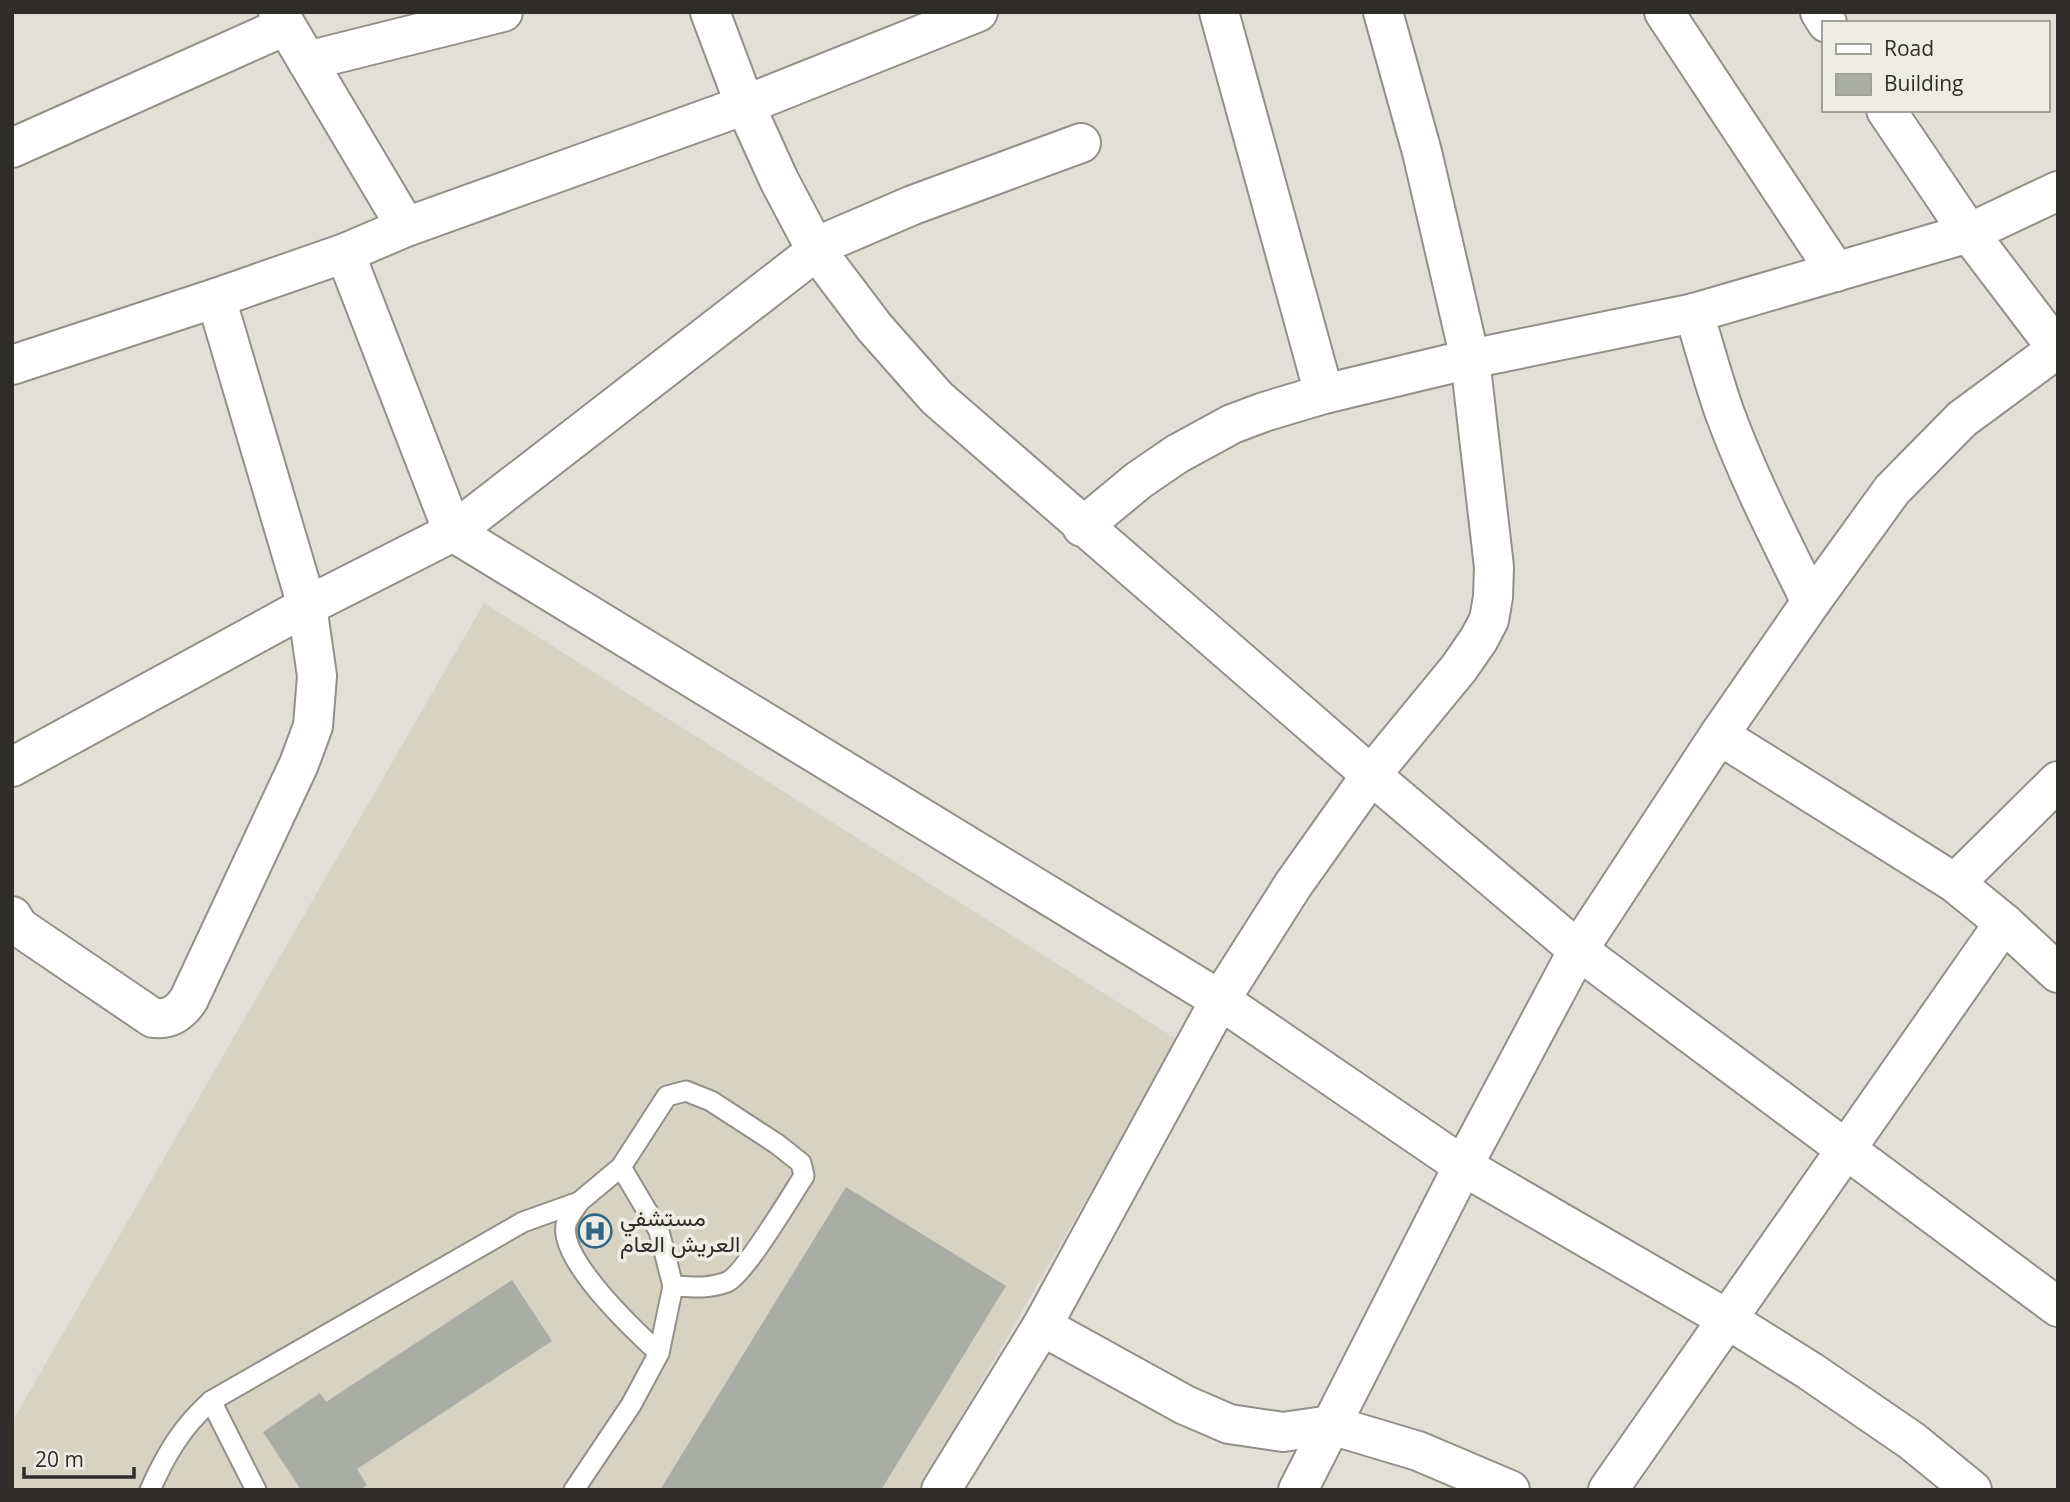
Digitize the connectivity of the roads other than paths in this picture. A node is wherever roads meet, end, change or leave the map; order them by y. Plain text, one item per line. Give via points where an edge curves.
1 (503, 12) edge
2 (710, 12) edge
3 (978, 12) edge
4 (1219, 12) edge
5 (1383, 12) edge
6 (1664, 12) edge
7 (282, 19) edge
8 (307, 61) junction
9 (745, 105) junction
10 (1887, 112) edge
11 (1081, 143) dead end
12 (12, 148) edge
13 (2058, 191) edge
14 (406, 227) junction
15 (1969, 233) junction
16 (816, 250) junction
17 (345, 253) junction
18 (1836, 272) junction
19 (216, 298) junction
20 (1694, 313) junction
21 (2057, 349) edge
22 (1470, 359) junction
23 (12, 365) edge
24 (1324, 394) junction
25 (1082, 527) junction
26 (453, 532) junction
27 (1811, 602) junction
28 (307, 607) junction
29 (1719, 735) junction
30 (12, 767) edge
31 (1371, 775) junction
32 (2058, 781) edge
33 (1955, 883) junction
34 (2004, 923) junction
35 (15, 930) edge
36 (1578, 950) junction
37 (2058, 973) edge
38 (1220, 1000) junction
39 (1847, 1150) junction
40 (1463, 1166) junction
41 (621, 1167) junction
42 (579, 1202) junction
43 (673, 1286) junction
44 (2058, 1307) edge
45 (1727, 1319) junction
46 (1042, 1326) junction
47 (659, 1353) junction
48 (211, 1401) junction
49 (1331, 1425) junction
50 (150, 1490) edge
51 (256, 1490) edge
52 (574, 1490) edge
53 (941, 1490) edge
54 (1298, 1490) edge
55 (1510, 1490) edge
56 (1608, 1490) edge
57 (1972, 1490) edge

1 - 8 street
2 - 9 street
3 - 9 street
4 - 24 street
5 - 22 street via 1422,152
6 - 18 street
7 - 8 street
7 - 12 street
8 - 14 street
9 - 14 street
9 - 16 street
10 - 15 street
11 - 16 street via 877,219
13 - 15 street
14 - 17 street
15 - 18 street
15 - 21 street
16 - 25 street via 875,328 937,398
16 - 26 street
17 - 19 street
17 - 26 street
18 - 20 street
19 - 23 street
19 - 28 street
20 - 22 street
20 - 27 street via 1741,453
21 - 27 street via 1962,419 1930,449 1892,491
22 - 24 street
22 - 31 street via 1493,567 1489,620 1459,668
24 - 25 street via 1264,412 1209,436 1139,480
25 - 31 street
26 - 28 street
26 - 38 street
27 - 29 street
28 - 30 street
28 - 35 street via 317,676 313,726 184,1008 171,1017 153,1018
29 - 33 street
29 - 36 street
31 - 36 street
31 - 38 street
32 - 33 street
33 - 34 street
34 - 37 street
34 - 39 street
36 - 39 street
36 - 40 street
38 - 40 street
38 - 46 street
39 - 44 street
39 - 45 street
40 - 45 street
40 - 49 street
41 - 42 lane
41 - 43 lane via 659,1231
41 - 43 lane via 667,1096 686,1091 711,1101 801,1163 804,1176 730,1281 705,1287
42 - 47 lane via 566,1225 566,1241 613,1310
42 - 48 lane via 523,1223
43 - 47 lane
45 - 56 street
45 - 57 street via 1859,1403
46 - 49 street via 1185,1405 1229,1424 1283,1432
46 - 53 street
47 - 52 lane via 631,1405
48 - 50 lane via 188,1422
48 - 51 lane
49 - 54 street
49 - 55 street via 1418,1451

